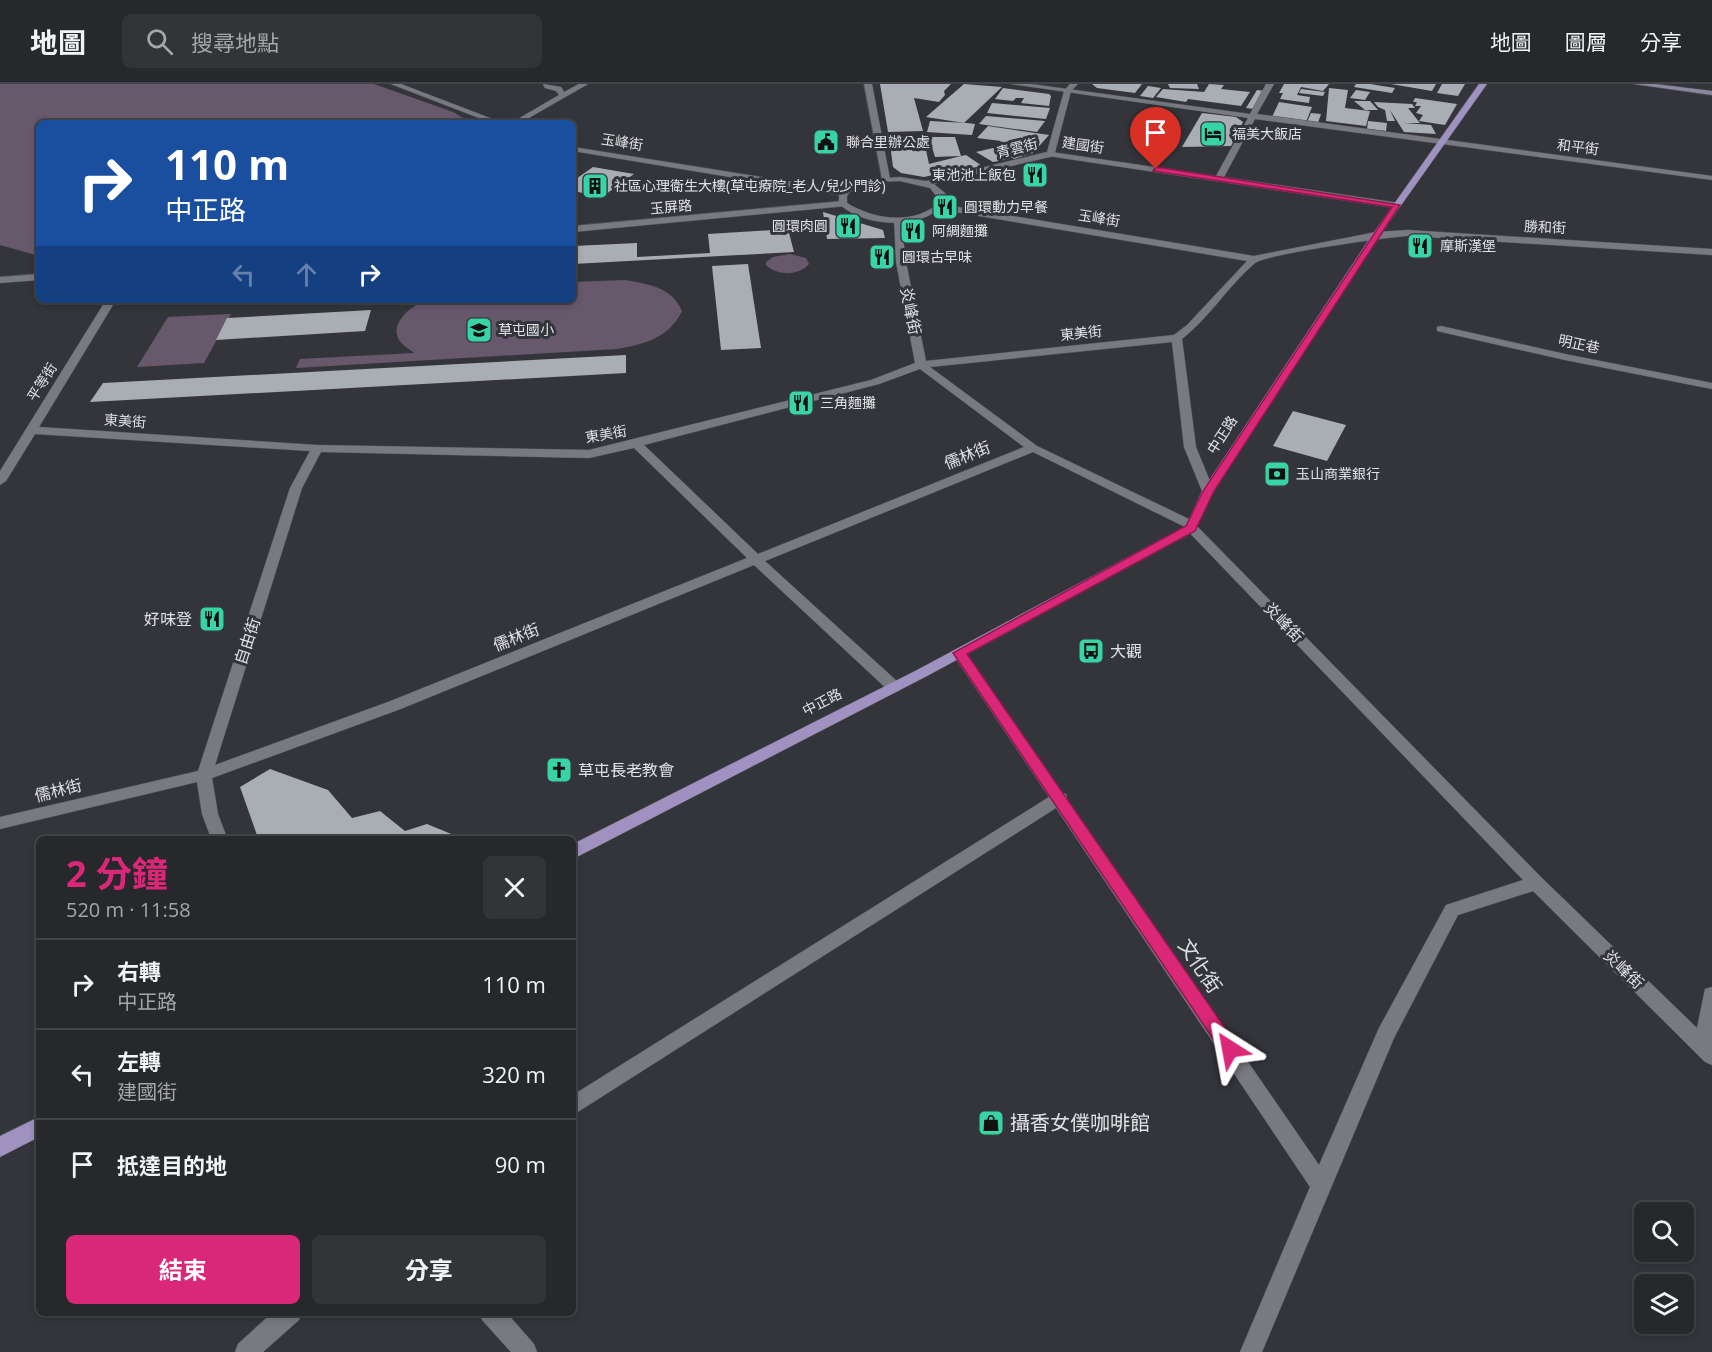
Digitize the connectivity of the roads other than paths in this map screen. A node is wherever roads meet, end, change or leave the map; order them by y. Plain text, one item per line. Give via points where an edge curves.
1 (395, 84) edge
2 (547, 84) edge
3 (584, 84) edge
4 (868, 84) edge
5 (1015, 84) edge
6 (1270, 84) edge
7 (1483, 84) edge
8 (1638, 84) edge
9 (1071, 87) edge
10 (1712, 93) edge
11 (563, 96) junction
12 (1253, 116) junction
13 (491, 120) edge
14 (519, 120) edge
15 (1441, 143) junction
16 (576, 149) edge
17 (1051, 154) junction
18 (1219, 178) junction
19 (1712, 178) edge
20 (886, 179) junction
21 (926, 184) junction
22 (843, 193) junction
23 (843, 204) junction
24 (1396, 205) junction
25 (940, 207) junction
26 (897, 220) junction
27 (576, 230) edge
28 (1376, 235) junction
29 (1712, 252) edge
30 (1254, 259) junction
31 (36, 277) edge
32 (0, 280) edge
33 (109, 303) edge
34 (1441, 328) dead end
35 (1177, 338) junction
36 (921, 365) junction
37 (1712, 386) edge
38 (30, 430) junction
39 (636, 444) junction
40 (317, 448) junction
41 (1033, 448) junction
42 (0, 482) edge
43 (1208, 491) junction
44 (1191, 528) junction
45 (755, 559) junction
46 (959, 653) junction
47 (894, 687) junction
48 (204, 774) junction
49 (1060, 798) junction
50 (0, 823) edge
51 (218, 836) edge
52 (576, 850) edge
53 (1536, 884) junction
54 (1712, 995) edge
55 (1708, 1051) edge
56 (576, 1104) edge
57 (36, 1129) edge
58 (0, 1147) edge
59 (1321, 1185) junction
60 (286, 1316) edge
61 (494, 1316) edge
62 (246, 1352) edge
63 (526, 1352) edge
64 (1251, 1352) edge

1 - 13 street
2 - 11 street
3 - 11 street
4 - 20 street
5 - 9 street
6 - 12 street
7 - 15 main road, 中正路
8 - 10 main road
9 - 12 street
9 - 17 street, 青雲街
11 - 14 street
12 - 15 street
12 - 18 street
15 - 19 street, 和平街
15 - 24 main road, 中正路
16 - 22 street, 玉峰街
17 - 18 street, 建國街
17 - 21 street, 青雲街
18 - 24 street, 建國街
20 - 21 street
20 - 22 street via 860,183
21 - 25 street via 942,195
22 - 23 street
23 - 26 street via 863,216
23 - 27 street, 玉屏路
24 - 28 main road, 中正路
25 - 26 street via 923,216
25 - 30 street, 玉峰街
26 - 36 street, 炎峰街
28 - 29 street, 勝和街 via 1408,233
28 - 30 street, 玉峰街
28 - 43 main road, 中正路
30 - 35 street
31 - 32 street
33 - 38 street, 平等街
34 - 37 street, 明正巷
35 - 36 street, 東美街
35 - 43 street via 1190,447
36 - 39 street, 東美街 via 875,382
36 - 41 street, 炎峰街
38 - 40 street, 東美街
38 - 42 street, 平等街
39 - 40 street, 東美街 via 590,453
39 - 45 street
40 - 48 street, 自由街 via 296,488
41 - 44 street, 炎峰街
41 - 45 street, 儒林街
43 - 44 main road, 中正路
44 - 46 main road, 中正路
44 - 53 street, 炎峰街
45 - 47 street
45 - 48 street, 儒林街 via 393,706
46 - 47 main road, 中正路
46 - 49 street, 文化街
47 - 52 main road, 中正路
48 - 50 street, 儒林街
48 - 51 street, 自由街 via 210,814
49 - 56 street
49 - 59 street, 文化街
53 - 55 street, 炎峰街
53 - 59 street via 1452,910 1386,1034
54 - 55 street
57 - 58 main road
59 - 64 street
60 - 62 street
61 - 63 street

